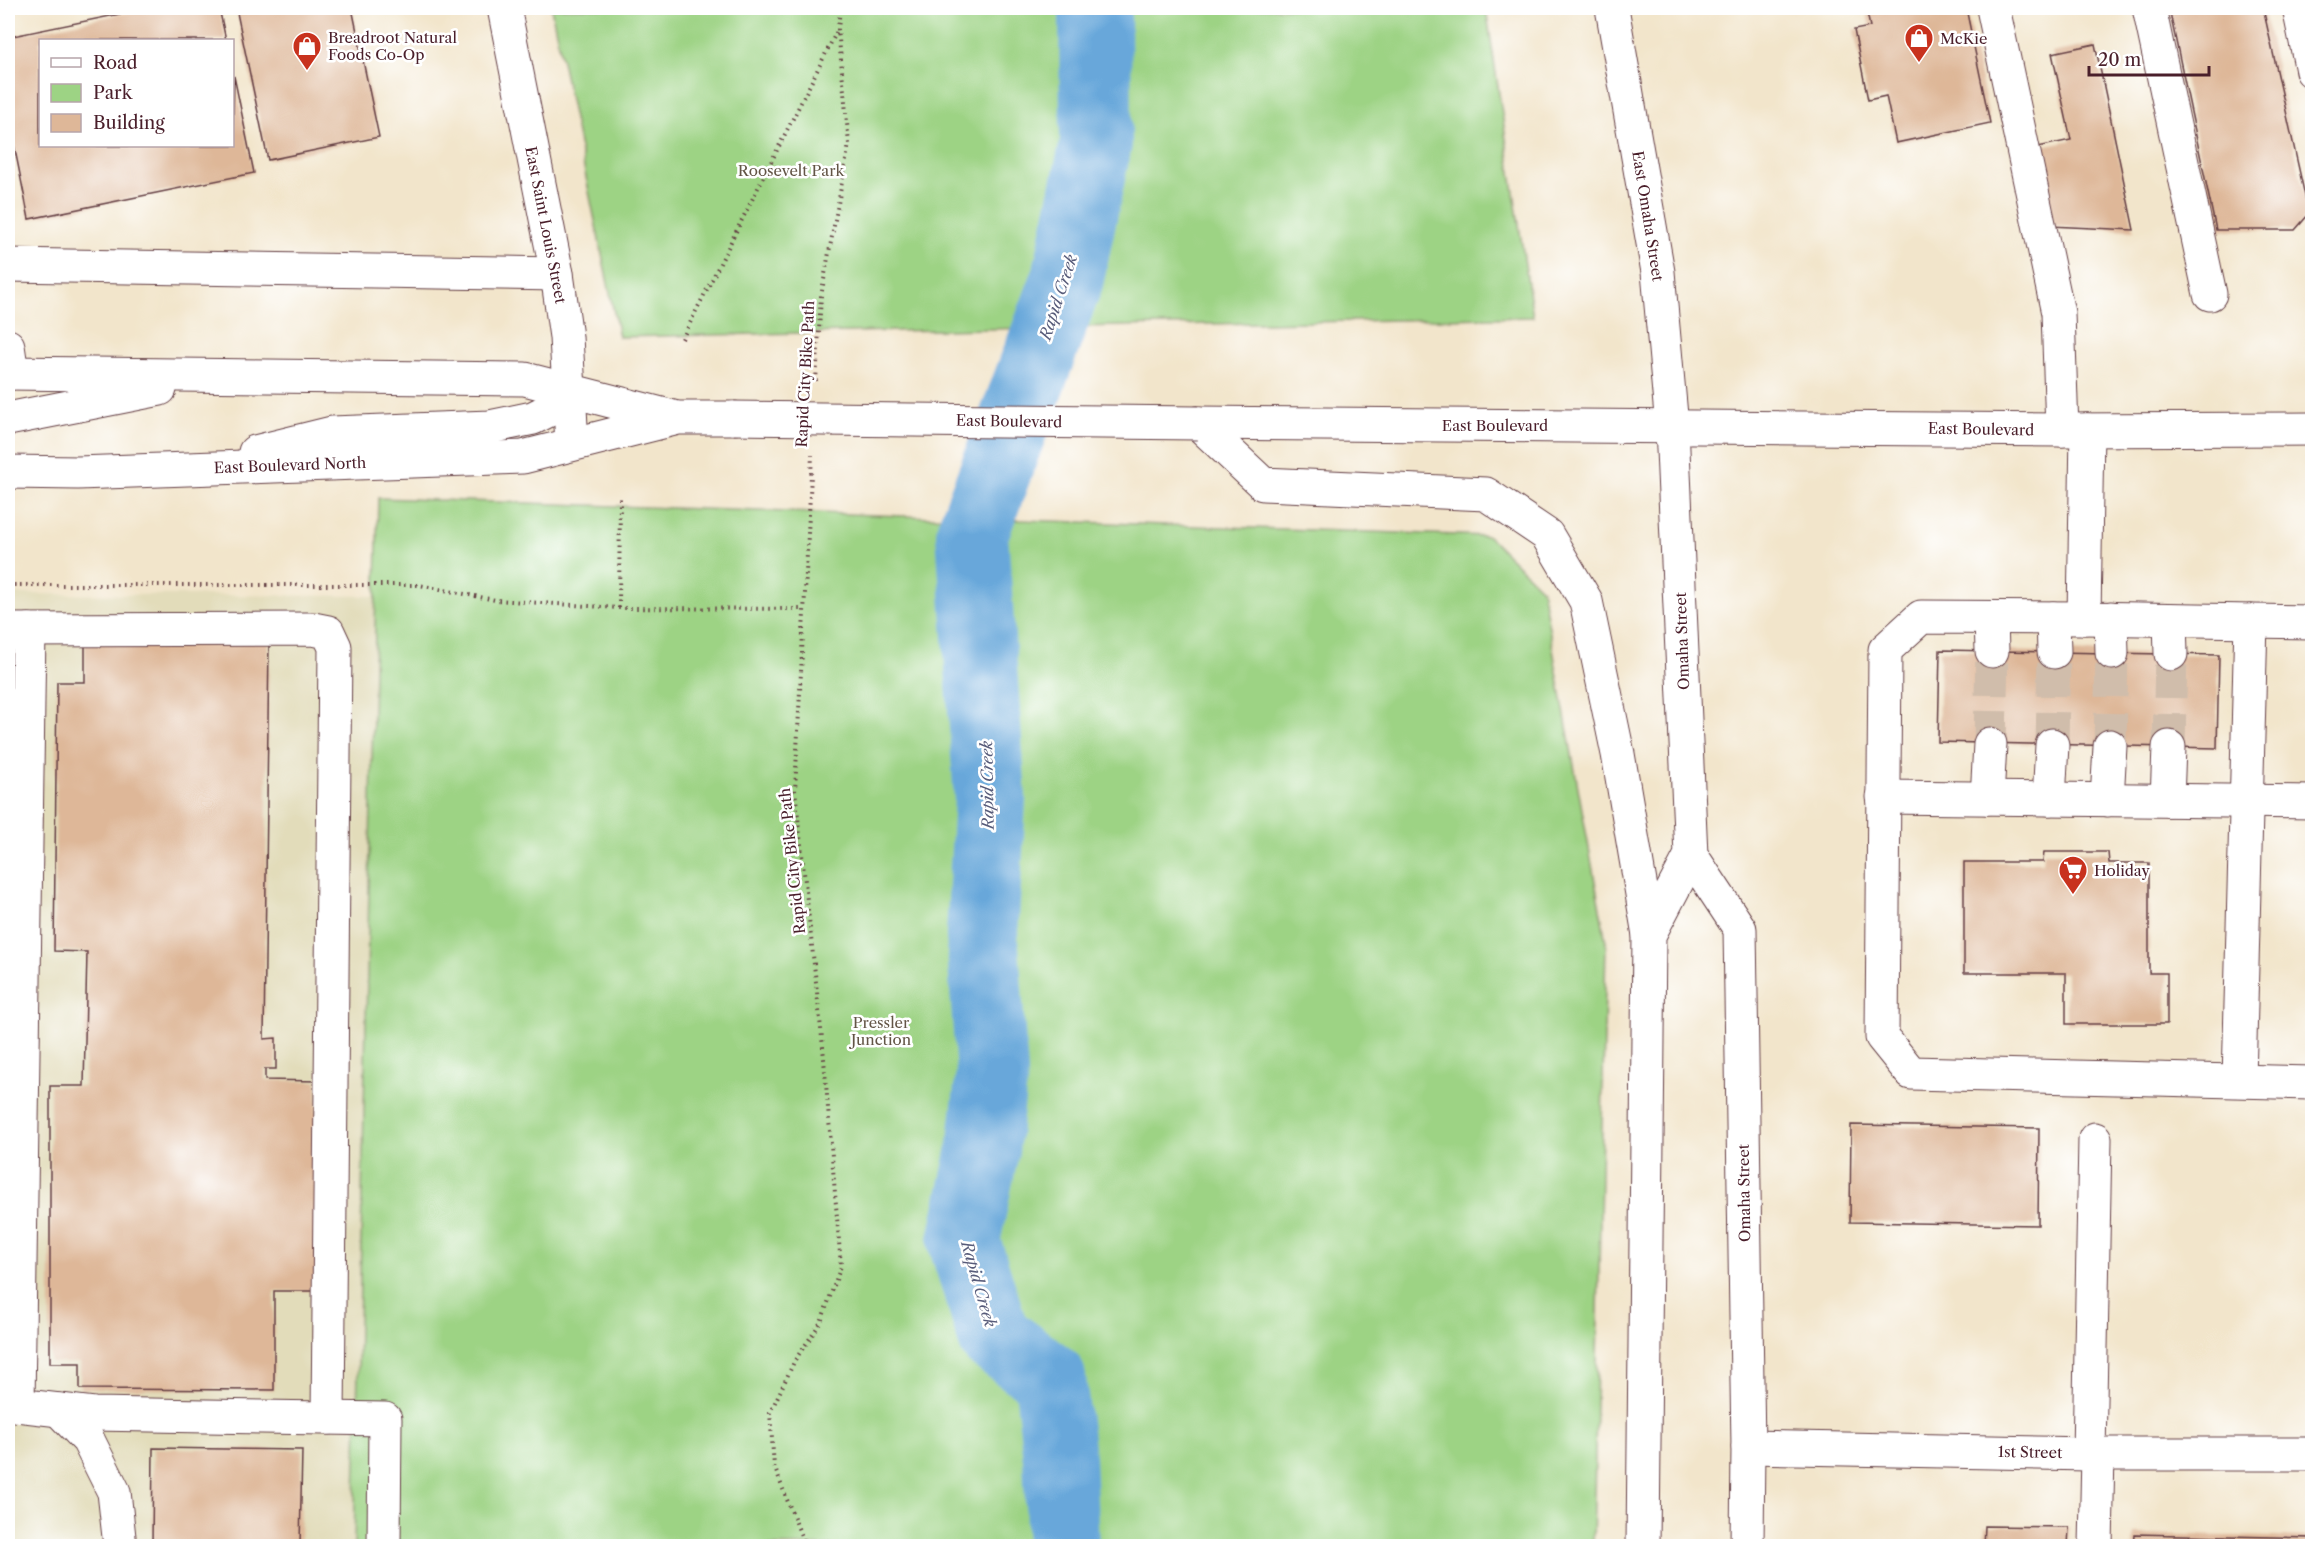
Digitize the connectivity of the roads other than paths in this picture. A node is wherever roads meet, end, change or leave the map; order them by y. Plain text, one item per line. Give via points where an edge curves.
1 (504, 8) edge
2 (1612, 8) edge
3 (1993, 8) edge
4 (2149, 8) edge
5 (2299, 8) edge
6 (2313, 71) edge
7 (8, 265) edge
8 (557, 274) junction
9 (2210, 294) dead end
10 (9, 364) edge
11 (226, 375) junction
12 (568, 390) junction
13 (678, 418) junction
14 (8, 419) edge
15 (1198, 423) junction
16 (1672, 427) junction
17 (2313, 429) edge
18 (2075, 430) junction
19 (572, 444) junction
20 (188, 469) junction
21 (8, 472) edge
22 (1991, 618) junction
23 (2083, 618) junction
24 (2170, 620) junction
25 (2251, 621) junction
26 (2313, 622) edge
27 (18, 630) edge
28 (1992, 651) tunnel mouth
29 (2054, 652) tunnel mouth
30 (2112, 653) tunnel mouth
31 (2171, 654) tunnel mouth
32 (1990, 744) tunnel mouth
33 (2052, 745) tunnel mouth
34 (2110, 746) tunnel mouth
35 (2169, 747) tunnel mouth
36 (1883, 797) junction
37 (1987, 798) junction
38 (2049, 799) junction
39 (2107, 800) junction
40 (2167, 800) junction
41 (2247, 801) junction
42 (2313, 802) edge
43 (1691, 855) junction
44 (1649, 934) junction
45 (16, 987) edge
46 (2239, 1080) junction
47 (2313, 1083) edge
48 (2095, 1139) dead end
49 (13, 1405) edge
50 (59, 1410) junction
51 (328, 1418) junction
52 (1748, 1447) junction
53 (2093, 1454) junction
54 (2313, 1454) edge
55 (120, 1546) edge
56 (384, 1546) edge
57 (1643, 1546) edge
58 (1746, 1546) edge
59 (2096, 1546) edge

1 - 8 main road, East Saint Louis Street
2 - 16 main road, East Omaha Street via 1658,272
3 - 18 main road via 2058,313
4 - 9 main road
5 - 6 main road
7 - 8 main road
8 - 12 main road, East Saint Louis Street via 566,337
10 - 11 main road
11 - 12 main road via 525,379
11 - 14 main road
12 - 13 main road, East Boulevard
12 - 19 main road, East Saint Louis Street
12 - 20 main road via 557,406 533,418 490,427 332,433
13 - 15 main road, East Boulevard, bridge
13 - 19 main road, East Boulevard
15 - 16 main road, East Boulevard
15 - 44 main road via 1263,484 1486,494 1547,535 1586,601 1618,754
16 - 18 main road, East Boulevard
16 - 43 main road, Omaha Street
17 - 18 main road, East Boulevard
18 - 23 main road
19 - 20 main road, East Boulevard North via 523,457
20 - 21 main road, East Boulevard North
22 - 23 main road
22 - 28 main road
22 - 36 main road via 1920,617 1885,650
23 - 24 main road
23 - 29 main road
23 - 30 main road
24 - 25 main road
24 - 31 main road
25 - 26 main road
25 - 41 main road
27 - 45 main road
27 - 51 main road via 313,629 328,632 336,647
32 - 37 main road
33 - 38 main road
34 - 39 main road
35 - 40 main road
36 - 37 main road
36 - 46 main road via 1882,1037 1911,1073
37 - 38 main road
38 - 39 main road
39 - 40 main road
40 - 41 main road
41 - 42 main road
41 - 46 main road
43 - 44 main road
43 - 52 main road, Omaha Street via 1740,929
44 - 57 main road
45 - 49 main road
46 - 47 main road
48 - 53 main road
49 - 50 main road
50 - 51 main road
50 - 55 main road via 88,1440 114,1492
51 - 56 main road via 385,1419
52 - 53 main road, 1st Street
52 - 58 main road, Omaha Street
53 - 54 main road, 1st Street
53 - 59 main road

